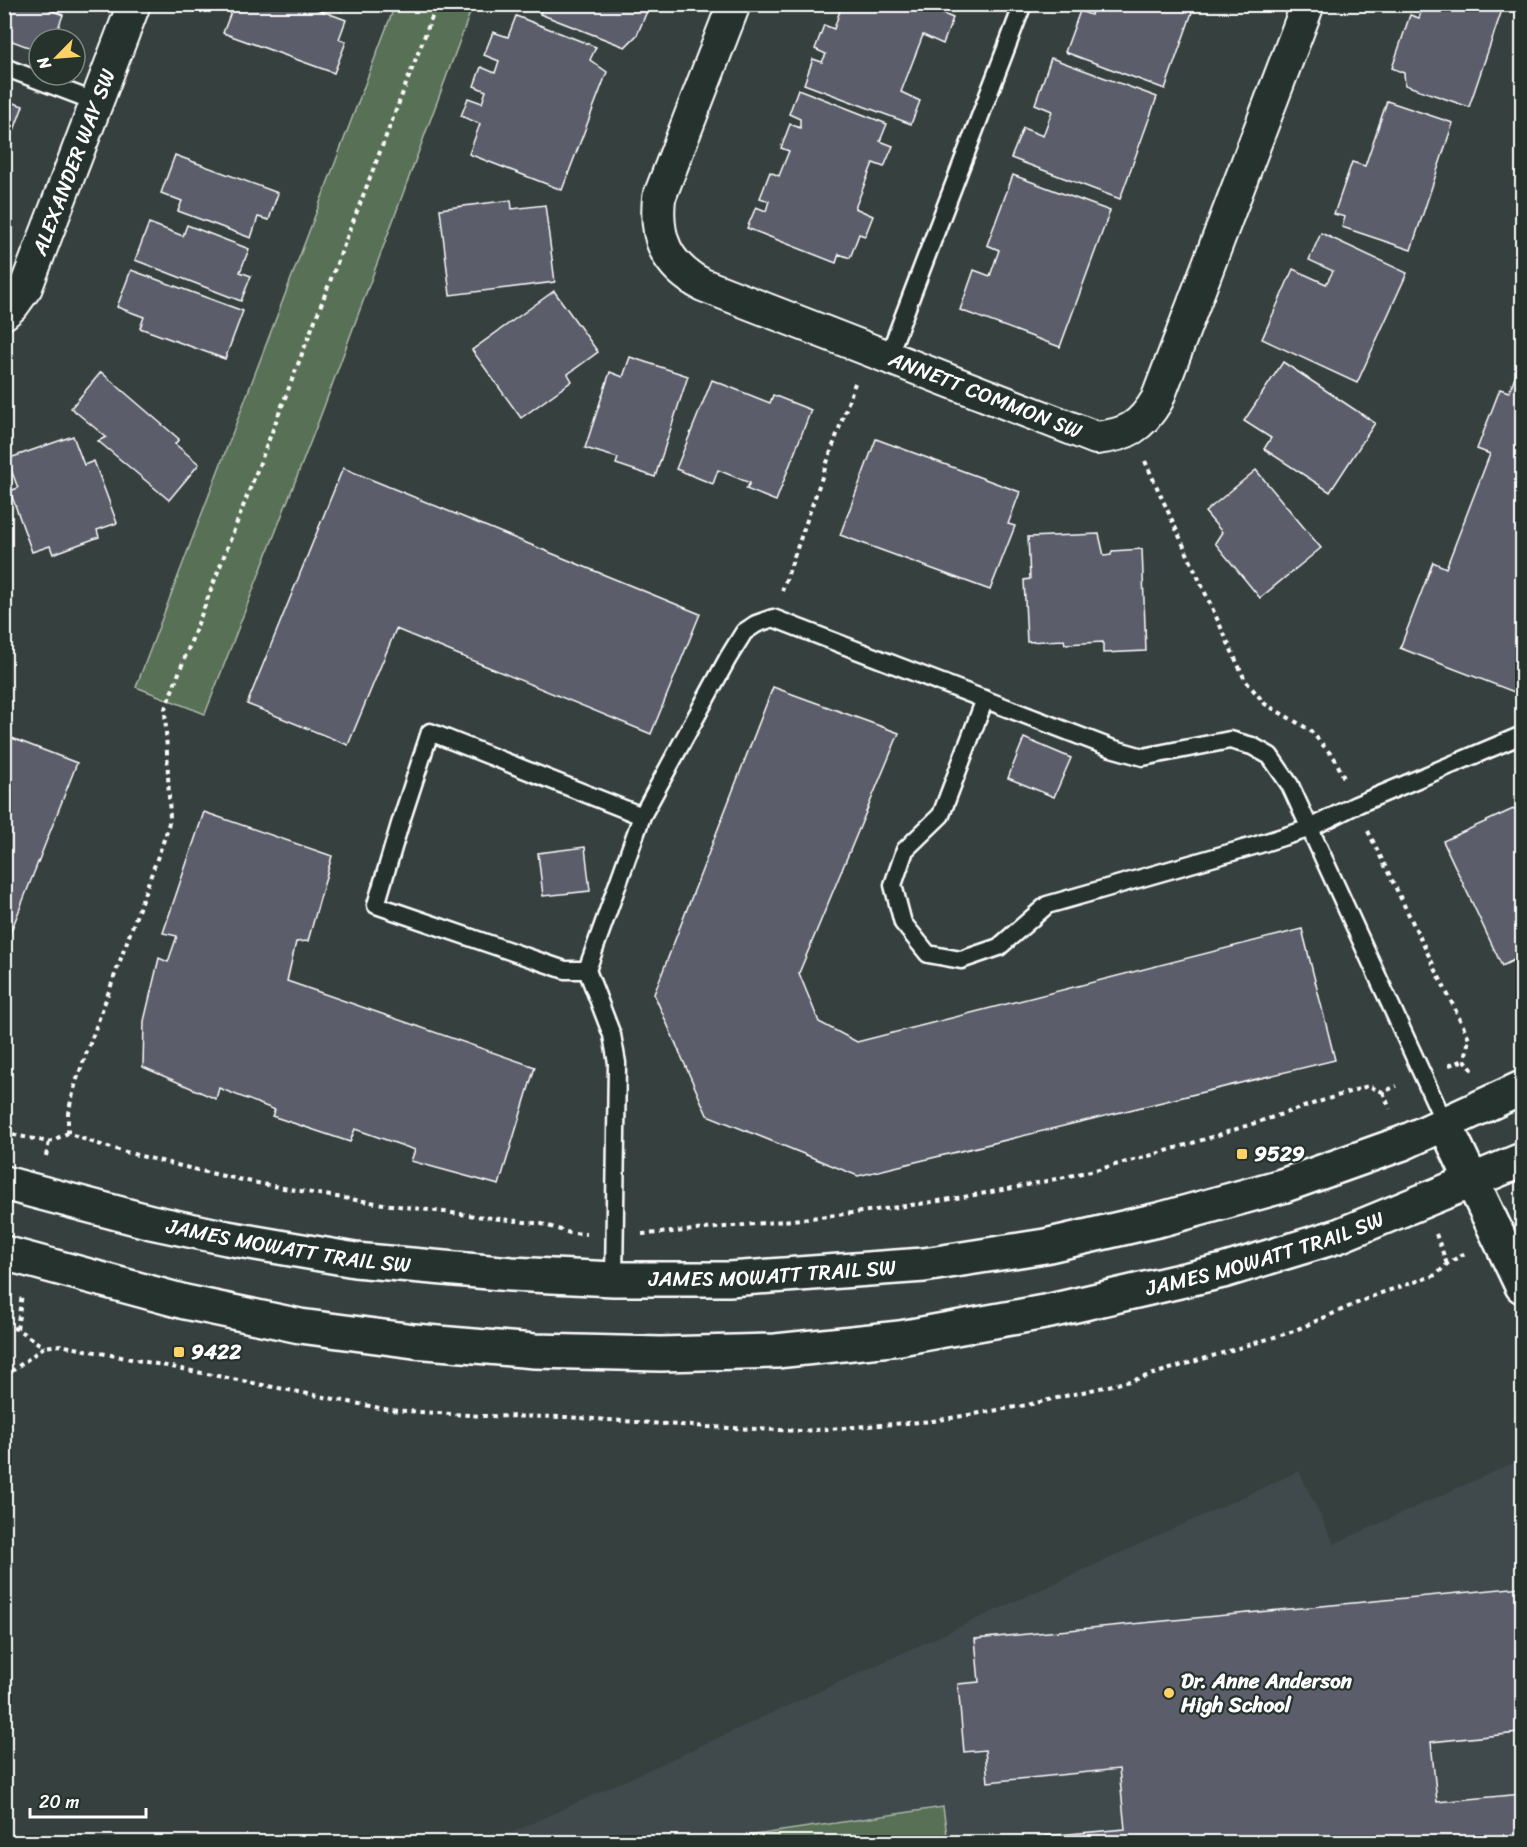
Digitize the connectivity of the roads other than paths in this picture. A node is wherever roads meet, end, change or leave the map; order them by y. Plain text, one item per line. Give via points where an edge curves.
1 (135, 4) edge
2 (734, 4) edge
3 (1023, 4) edge
4 (1308, 4) edge
5 (4, 67) edge
6 (96, 102) junction
7 (4, 313) edge
8 (878, 353) junction
9 (985, 699) junction
10 (1522, 735) edge
11 (642, 816) junction
12 (1308, 829) junction
13 (587, 970) junction
14 (1522, 1088) edge
15 (1445, 1124) junction
16 (1522, 1160) edge
17 (1472, 1182) junction
18 (4, 1183) edge
19 (4, 1253) edge
20 (614, 1279) junction
21 (1522, 1286) edge

1 - 6 street, ALEXANDER WAY SW
2 - 8 street, ANNETT COMMON SW via 659,198 658,216 667,255 677,268 703,285
3 - 8 lane
4 - 8 street, ANNETT COMMON SW via 1157,400 1146,417 1130,430 1096,438
5 - 6 lane
6 - 7 street, ALEXANDER WAY SW via 26,286
9 - 11 lane via 773,618 744,632
9 - 12 lane via 1143,757 1230,740 1252,746 1270,756 1290,785
9 - 12 lane via 941,815 905,850 892,885 903,923 927,954 961,960 999,947 1047,905
10 - 12 lane
11 - 13 lane
11 - 13 lane via 430,732 376,905 565,970
12 - 15 lane
13 - 20 lane via 612,1035 617,1062
14 - 15 main road, JAMES MOWATT TRAIL SW
15 - 17 main road
15 - 20 main road, JAMES MOWATT TRAIL SW via 1282,1186 1162,1220 1045,1246 924,1265 729,1279
16 - 17 main road, JAMES MOWATT TRAIL SW
17 - 19 main road, JAMES MOWATT TRAIL SW via 1338,1236 1223,1271 1050,1311 900,1338 776,1351 546,1351 414,1341 300,1326 185,1302
17 - 21 main road
18 - 20 main road, JAMES MOWATT TRAIL SW via 151,1222 355,1260

